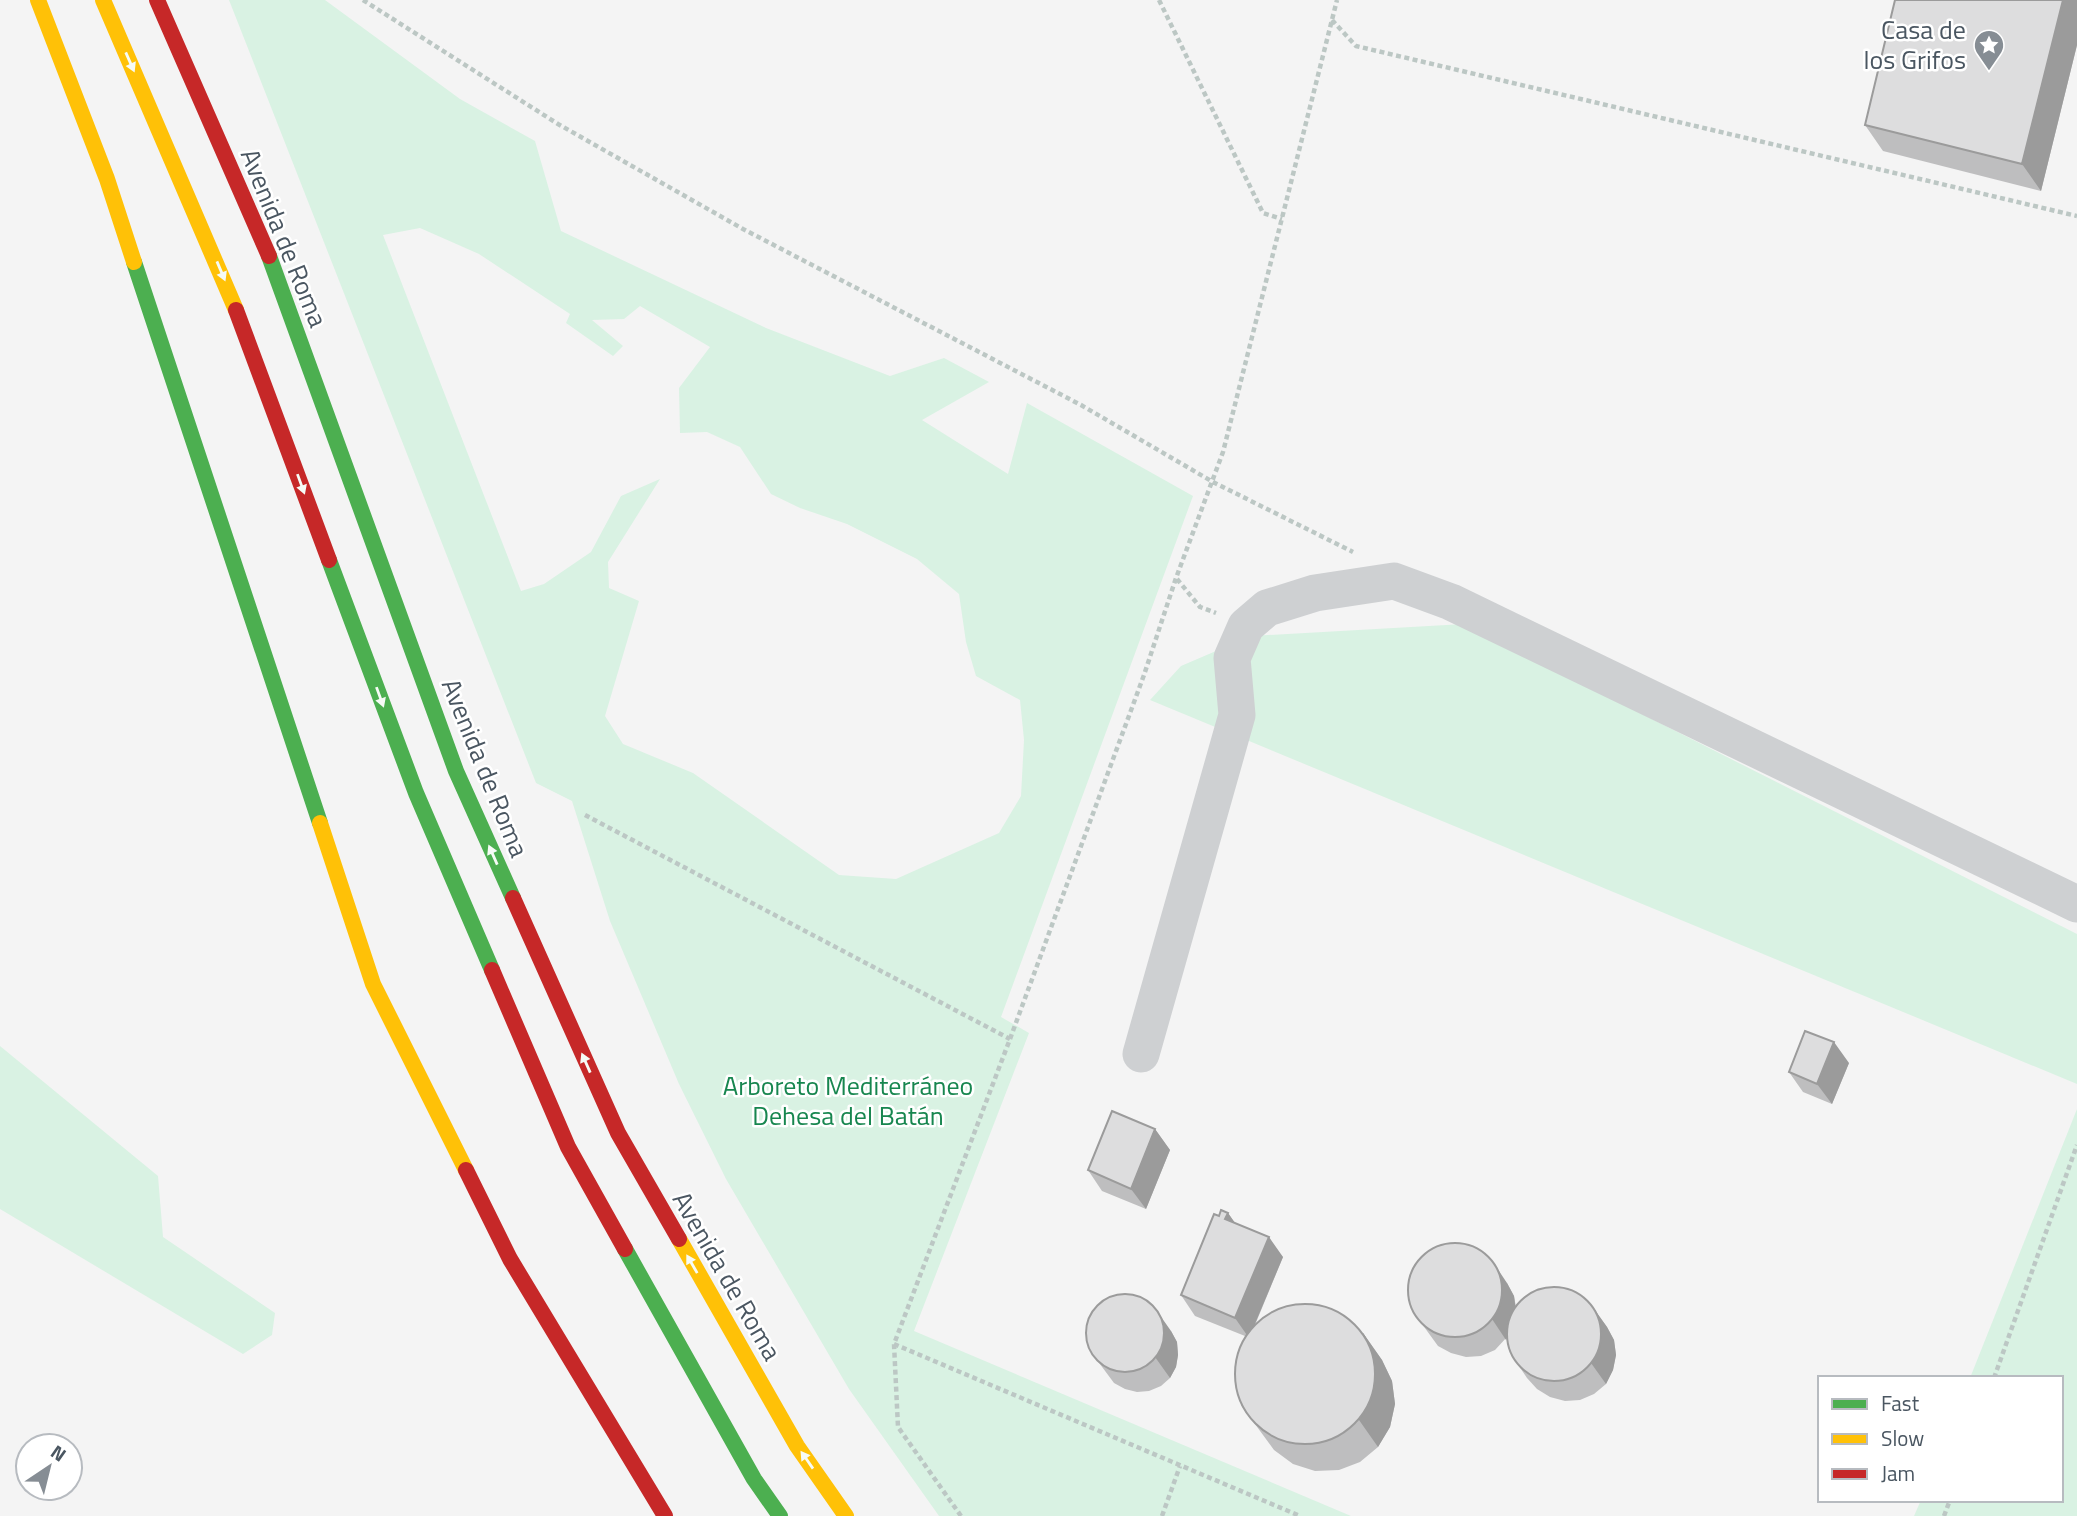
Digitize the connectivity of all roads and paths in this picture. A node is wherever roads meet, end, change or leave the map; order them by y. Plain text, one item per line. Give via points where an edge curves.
1 (38, 0) edge
2 (103, 0) edge
3 (157, 0) edge
4 (363, 0) edge
5 (1159, 0) edge
6 (1336, 0) edge
7 (1332, 20) junction
8 (2077, 216) edge
9 (1282, 219) junction
10 (1213, 482) junction
11 (1176, 578) junction
12 (1394, 580) junction
13 (1246, 626) junction
14 (585, 815) dead end
15 (2077, 904) edge
16 (1010, 1038) junction
17 (1141, 1054) dead end
18 (2077, 1145) edge
19 (894, 1344) junction
20 (1995, 1376) edge
21 (1180, 1466) junction
22 (665, 1516) edge
23 (780, 1516) edge
24 (846, 1516) edge
25 (961, 1516) edge
26 (1162, 1516) edge
27 (1300, 1516) edge

1 - 22 main road via 107,179 373,984 510,1259
2 -> 23 main road via 225,280 416,793 568,1147 754,1479
24 -> 3 main road, Avenida de Roma via 797,1446 618,1133 456,771 270,259
4 - 10 path via 558,124 731,222 1081,405
5 - 9 path via 1263,213
6 - 7 path
7 - 8 path via 1356,46
7 - 9 path
9 - 10 path
10 - 11 path
10 - 12 path via 1366,558
11 - 13 path via 1200,607
11 - 16 path
12 - 13 street via 1315,593 1267,608
12 - 15 street via 1451,602
13 - 17 street via 1232,658 1237,715
14 - 16 path
16 - 19 path
18 - 20 path
19 - 21 path
19 - 25 path via 898,1427
21 - 26 path
21 - 27 path

